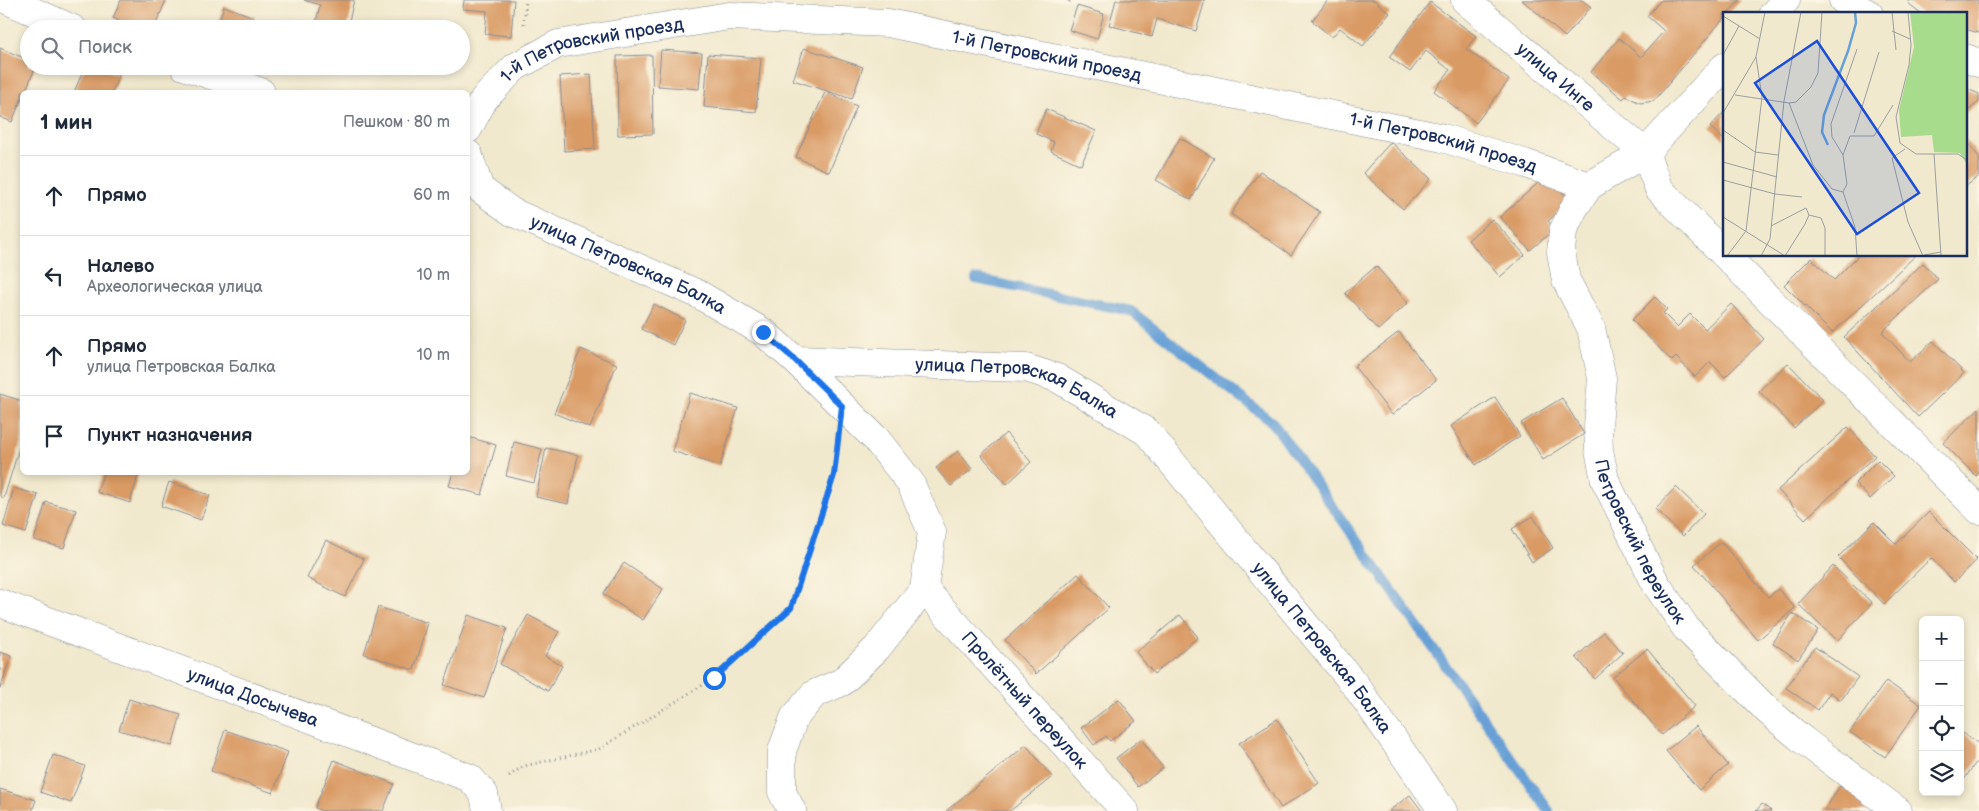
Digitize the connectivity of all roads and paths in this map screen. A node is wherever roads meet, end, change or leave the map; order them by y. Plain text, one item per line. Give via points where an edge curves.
1 (7, 0) edge
2 (1465, 0) edge
3 (1786, 0) edge
4 (1843, 0) edge
5 (1775, 12) edge
6 (1865, 12) edge
7 (53, 20) edge
8 (1966, 58) edge
9 (1979, 63) edge
10 (1723, 68) edge
11 (211, 75) edge
12 (255, 90) edge
13 (470, 125) edge
14 (1645, 153) junction
15 (470, 160) edge
16 (1589, 186) junction
17 (1723, 254) edge
18 (1725, 256) edge
19 (795, 360) junction
20 (842, 406) junction
21 (1979, 510) edge
22 (924, 590) junction
23 (0, 603) edge
24 (485, 802) edge
25 (792, 811) edge
26 (1125, 811) edge
27 (1443, 811) edge
28 (1898, 811) edge

1 - 7 street
2 - 14 street, улица Инге
3 - 5 street
4 - 6 street
8 - 9 street
10 - 14 street
11 - 12 street
13 - 16 street, 1-й Петровский проезд via 484,100 515,67 558,44 730,16 888,23 1443,138
14 - 16 street
14 - 17 street via 1659,189
15 - 19 street, улица Петровская Балка via 480,189 512,212 698,294 763,332
16 - 28 street, Петровский переулок via 1563,231 1561,252 1566,280 1591,328 1602,378 1598,426 1605,480 1656,584 1686,628 1768,711
18 - 21 street
19 - 20 street
19 - 27 street, улица Петровская Балка via 1026,368 1057,378 1147,432 1356,686
20 - 22 street via 876,439 910,482 932,532
20 - 24 path via 834,475 791,608 714,678 599,749 524,766
22 - 25 street via 877,648 842,682 814,694 794,718 782,752 782,792
22 - 26 street, Пролётный переулок
23 - 24 street, улица Досычева via 470,778

